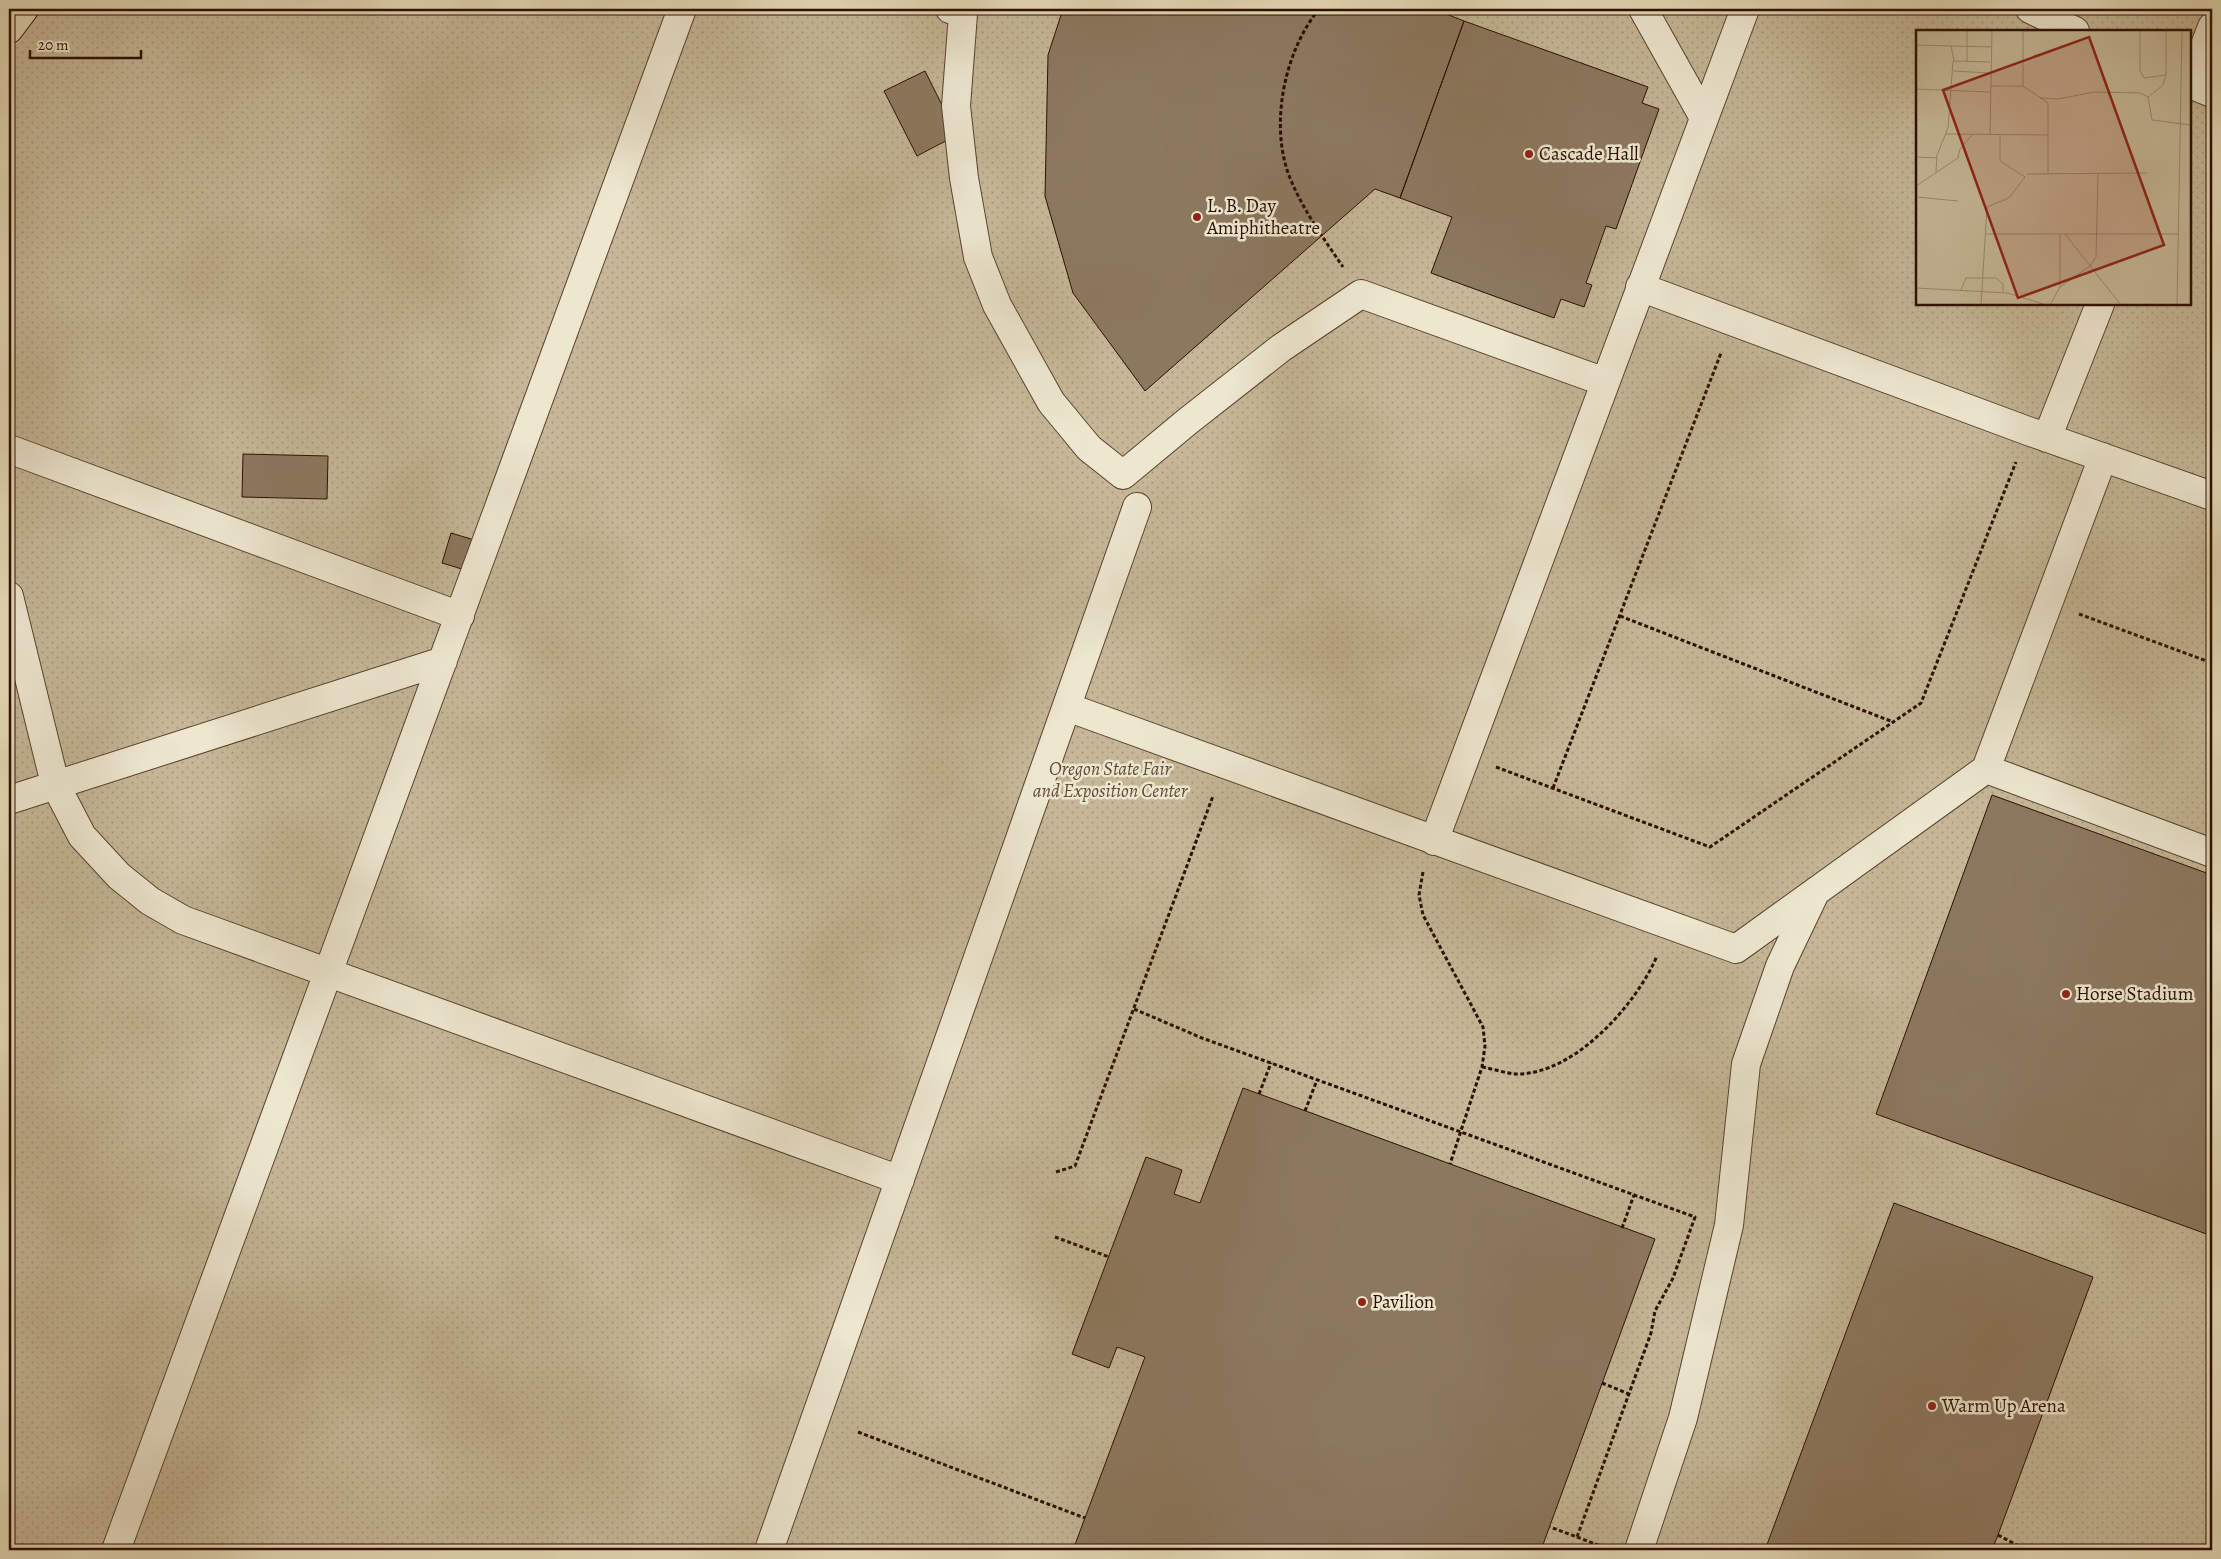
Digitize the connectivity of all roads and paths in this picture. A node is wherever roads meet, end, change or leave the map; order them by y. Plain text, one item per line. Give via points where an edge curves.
1 (24, 9) edge
2 (682, 9) edge
3 (950, 9) edge
4 (1318, 9) edge
5 (1644, 9) edge
6 (1745, 9) edge
7 (2030, 9) edge
8 (2212, 27) edge
9 (9, 29) edge
10 (2073, 30) edge
11 (2191, 81) edge
12 (2191, 84) edge
13 (2212, 93) edge
14 (1704, 118) junction
15 (1640, 287) junction
16 (1362, 294) junction
17 (2100, 305) edge
18 (1733, 322) junction
19 (1605, 382) junction
20 (2037, 434) junction
21 (9, 449) edge
22 (2103, 457) junction
23 (2212, 496) edge
24 (1138, 507) dead end
25 (9, 596) edge
26 (2048, 602) junction
27 (460, 616) junction
28 (1620, 616) junction
29 (443, 661) junction
30 (2212, 663) edge
31 (1067, 707) junction
32 (1893, 722) junction
33 (1466, 755) junction
34 (1225, 765) junction
35 (1986, 769) junction
36 (55, 784) junction
37 (1553, 788) junction
38 (9, 800) edge
39 (1434, 841) junction
40 (2212, 852) edge
41 (1816, 891) junction
42 (1671, 926) junction
43 (328, 974) junction
44 (1134, 1009) junction
45 (1271, 1063) junction
46 (1482, 1067) junction
47 (1317, 1080) junction
48 (1259, 1094) dead end
49 (1305, 1111) dead end
50 (1462, 1132) junction
51 (1450, 1164) dead end
52 (1056, 1172) dead end
53 (900, 1180) junction
54 (1634, 1195) junction
55 (1622, 1228) dead end
56 (1055, 1237) dead end
57 (1108, 1257) dead end
58 (1602, 1384) dead end
59 (1629, 1394) junction
60 (858, 1432) dead end
61 (1085, 1518) dead end
62 (1550, 1527) dead end
63 (1998, 1535) dead end
64 (1576, 1537) junction
65 (116, 1550) edge
66 (769, 1550) edge
67 (1613, 1550) edge
68 (1640, 1550) edge
69 (2026, 1550) edge

1 - 9 main road
2 - 27 street
3 - 16 street via 963,14 956,106 978,257 997,305 1051,402 1090,448 1123,475 1281,348
4 - 16 path via 1296,47 1285,82 1281,138 1290,178 1312,220
5 - 14 street
6 - 14 street
7 - 10 street
8 - 11 street
12 - 13 street
14 - 15 street
15 - 18 street
15 - 19 street
16 - 19 street
17 - 20 street
18 - 20 street
18 - 28 path
19 - 33 street
20 - 22 street
20 - 32 path via 1921,703
21 - 27 street
22 - 23 street
22 - 26 street
24 - 31 street
25 - 36 street
26 - 30 path
26 - 35 street
27 - 29 street
28 - 32 path
28 - 37 path
29 - 36 street
29 - 43 street
31 - 34 street
31 - 53 street
32 - 37 path via 1710,847
33 - 37 path
33 - 39 street
34 - 39 street
34 - 44 path
35 - 40 street
35 - 41 street
36 - 38 street
36 - 43 street via 82,836 119,876 150,901 183,920
39 - 42 street
39 - 46 path via 1423,870 1419,895 1423,915 1483,1026 1486,1046
41 - 42 street via 1736,949
41 - 68 street via 1780,966 1746,1064 1729,1225 1682,1418
42 - 46 path via 1631,1001 1602,1034 1570,1057 1541,1069 1516,1074
43 - 53 street
43 - 65 street
44 - 45 path
44 - 52 path via 1075,1166
45 - 47 path
45 - 48 path
46 - 50 path
47 - 49 path
47 - 50 path
50 - 51 path
50 - 54 path
53 - 66 street
54 - 55 path
54 - 59 path via 1695,1217 1673,1278 1655,1311 1651,1333
56 - 57 path
58 - 59 path
59 - 64 path
60 - 61 path
62 - 64 path
63 - 69 path
64 - 67 path

